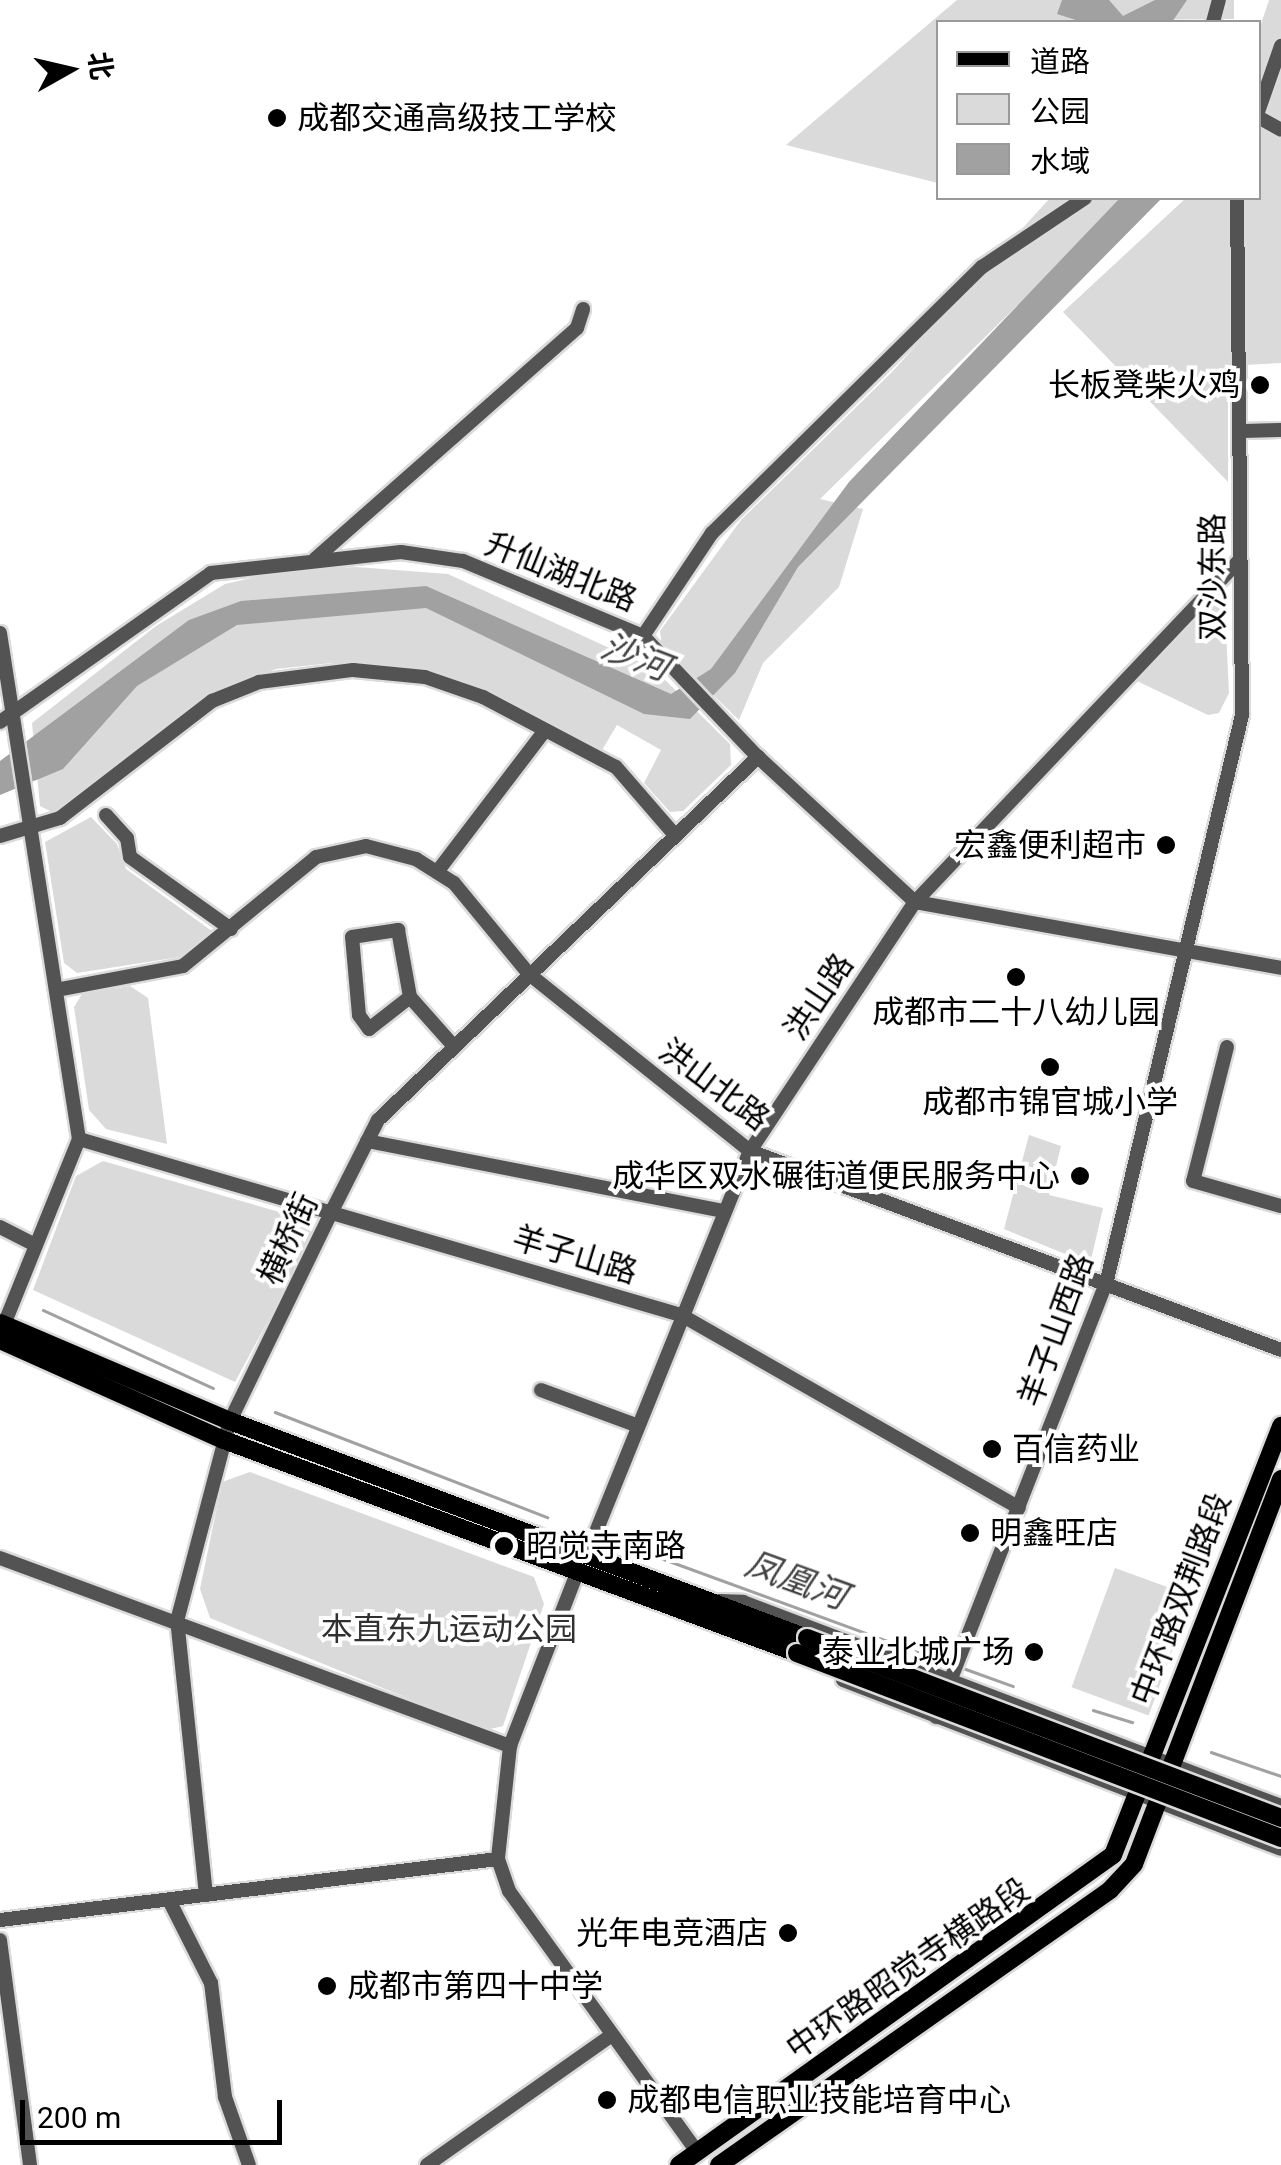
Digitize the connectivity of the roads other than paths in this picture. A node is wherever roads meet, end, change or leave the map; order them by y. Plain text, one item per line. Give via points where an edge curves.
1 (1281, 46) edge
2 (1261, 105) edge
3 (1082, 200) edge
4 (1237, 200) edge
5 (583, 310) dead end
6 (1281, 430) edge
7 (1241, 431) junction
8 (315, 560) junction
9 (1239, 561) junction
10 (0, 633) edge
11 (643, 636) junction
12 (6, 720) edge
13 (545, 730) junction
14 (758, 758) junction
15 (106, 815) dead end
16 (28, 825) junction
17 (674, 834) junction
18 (0, 836) edge
19 (438, 872) junction
20 (915, 902) junction
21 (231, 929) junction
22 (1186, 949) junction
23 (1281, 968) edge
24 (529, 974) junction
25 (56, 990) junction
26 (410, 997) junction
27 (451, 1043) junction
28 (1227, 1048) dead end
29 (79, 1139) junction
30 (367, 1140) junction
31 (750, 1151) junction
32 (1281, 1206) edge
33 (333, 1209) junction
34 (725, 1210) junction
35 (0, 1227) edge
36 (34, 1244) junction
37 (1107, 1280) junction
38 (681, 1315) junction
39 (1, 1330) edge
40 (1281, 1350) edge
41 (541, 1390) dead end
42 (230, 1421) junction
43 (634, 1424) junction
44 (1281, 1426) edge
45 (224, 1440) junction
46 (1281, 1479) edge
47 (1019, 1508) junction
48 (587, 1554) junction
49 (0, 1558) edge
50 (577, 1573) junction
51 (694, 1607) junction
52 (177, 1622) junction
53 (802, 1646) junction
54 (949, 1682) junction
55 (936, 1716) junction
56 (510, 1746) junction
57 (1153, 1755) junction
58 (1172, 1762) junction
59 (1139, 1795) junction
60 (1158, 1802) junction
61 (1281, 1806) edge
62 (1281, 1818) edge
63 (1281, 1838) edge
64 (1281, 1849) edge
65 (498, 1859) junction
66 (206, 1895) junction
67 (169, 1900) junction
68 (0, 1920) edge
69 (0, 1940) edge
70 (612, 2035) junction
71 (697, 2152) junction
72 (30, 2165) edge
73 (249, 2165) edge
74 (428, 2165) edge
75 (679, 2165) edge
76 (719, 2165) edge

1 - 2 street
3 - 11 street, 升仙湖北路 via 982,266 712,532
4 - 7 street, 双沙东路
5 - 8 street via 578,328
6 - 7 street
7 - 9 street, 双沙东路
8 - 11 street, 升仙湖北路 via 401,552 463,562
8 - 12 street, 升仙湖北路 via 212,573
9 - 20 street, 洪山路
9 - 22 street, 双沙东路 via 1242,715
10 - 12 street
11 - 14 street
12 - 16 street
13 - 16 street via 425,678 353,670 258,682 212,700 60,818
13 - 17 street via 616,767
13 - 19 street
14 - 17 street, 横桥街
14 - 20 street
15 - 21 street via 127,838 130,857
16 - 18 street
16 - 25 street
17 - 24 street, 横桥街
19 - 21 street via 366,846 316,857 263,893
19 - 24 street, 洪山北路
20 - 22 street
20 - 31 street, 洪山路
21 - 25 street via 183,966
22 - 23 street
22 - 37 street, 羊子山西路
24 - 27 street, 横桥街
24 - 31 street, 洪山北路
25 - 29 street
26 - 26 street via 398,930 352,937 360,1015 369,1030
26 - 27 street
27 - 30 street, 横桥街
28 - 32 street via 1193,1181
29 - 33 street, 羊子山路
29 - 36 street
30 - 33 street, 横桥街
30 - 34 street
31 - 34 street, 洪山路
31 - 37 street, 洪山北路
33 - 38 street, 羊子山路
33 - 42 street, 横桥街
34 - 38 street, 洪山路
35 - 36 street
36 - 39 street
37 - 40 street, 洪山北路
37 - 47 street, 羊子山西路
38 - 43 street, 洪山路
38 - 47 street, 羊子山路
39 - 42 main road
39 - 45 main road
41 - 43 street
42 - 45 street, 横桥街
42 - 48 main road
43 - 48 street, 洪山路
44 - 57 main road, 中环路双荆路段
45 - 50 main road
45 - 52 street, 横桥街
46 - 58 main road, 中环路双荆路段
47 - 54 street, 羊子山西路
48 - 51 main road
49 - 52 street
50 - 51 main road
50 - 56 street
51 - 53 main road
51 - 54 street via 744,1602
51 - 55 street
52 - 56 street
52 - 66 street, 横桥街
53 - 62 main road, bridge
53 - 63 main road, bridge
54 - 55 street, 羊子山西路
54 - 57 street
55 - 59 street
56 - 65 street
57 - 58 street
57 - 59 main road, 中环路双荆路段
58 - 60 main road, 中环路双荆路段
58 - 61 street
59 - 60 street
59 - 71 main road, 中环路昭觉寺横路段 via 1113,1855 1092,1877
60 - 64 street
60 - 76 main road, 中环路昭觉寺横路段 via 1134,1864 1110,1890
65 - 66 street
65 - 70 street via 509,1890
66 - 67 street
67 - 68 street
67 - 73 street via 211,1983 226,2097
69 - 72 street
70 - 71 street
70 - 74 street
71 - 75 main road, 中环路昭觉寺横路段

